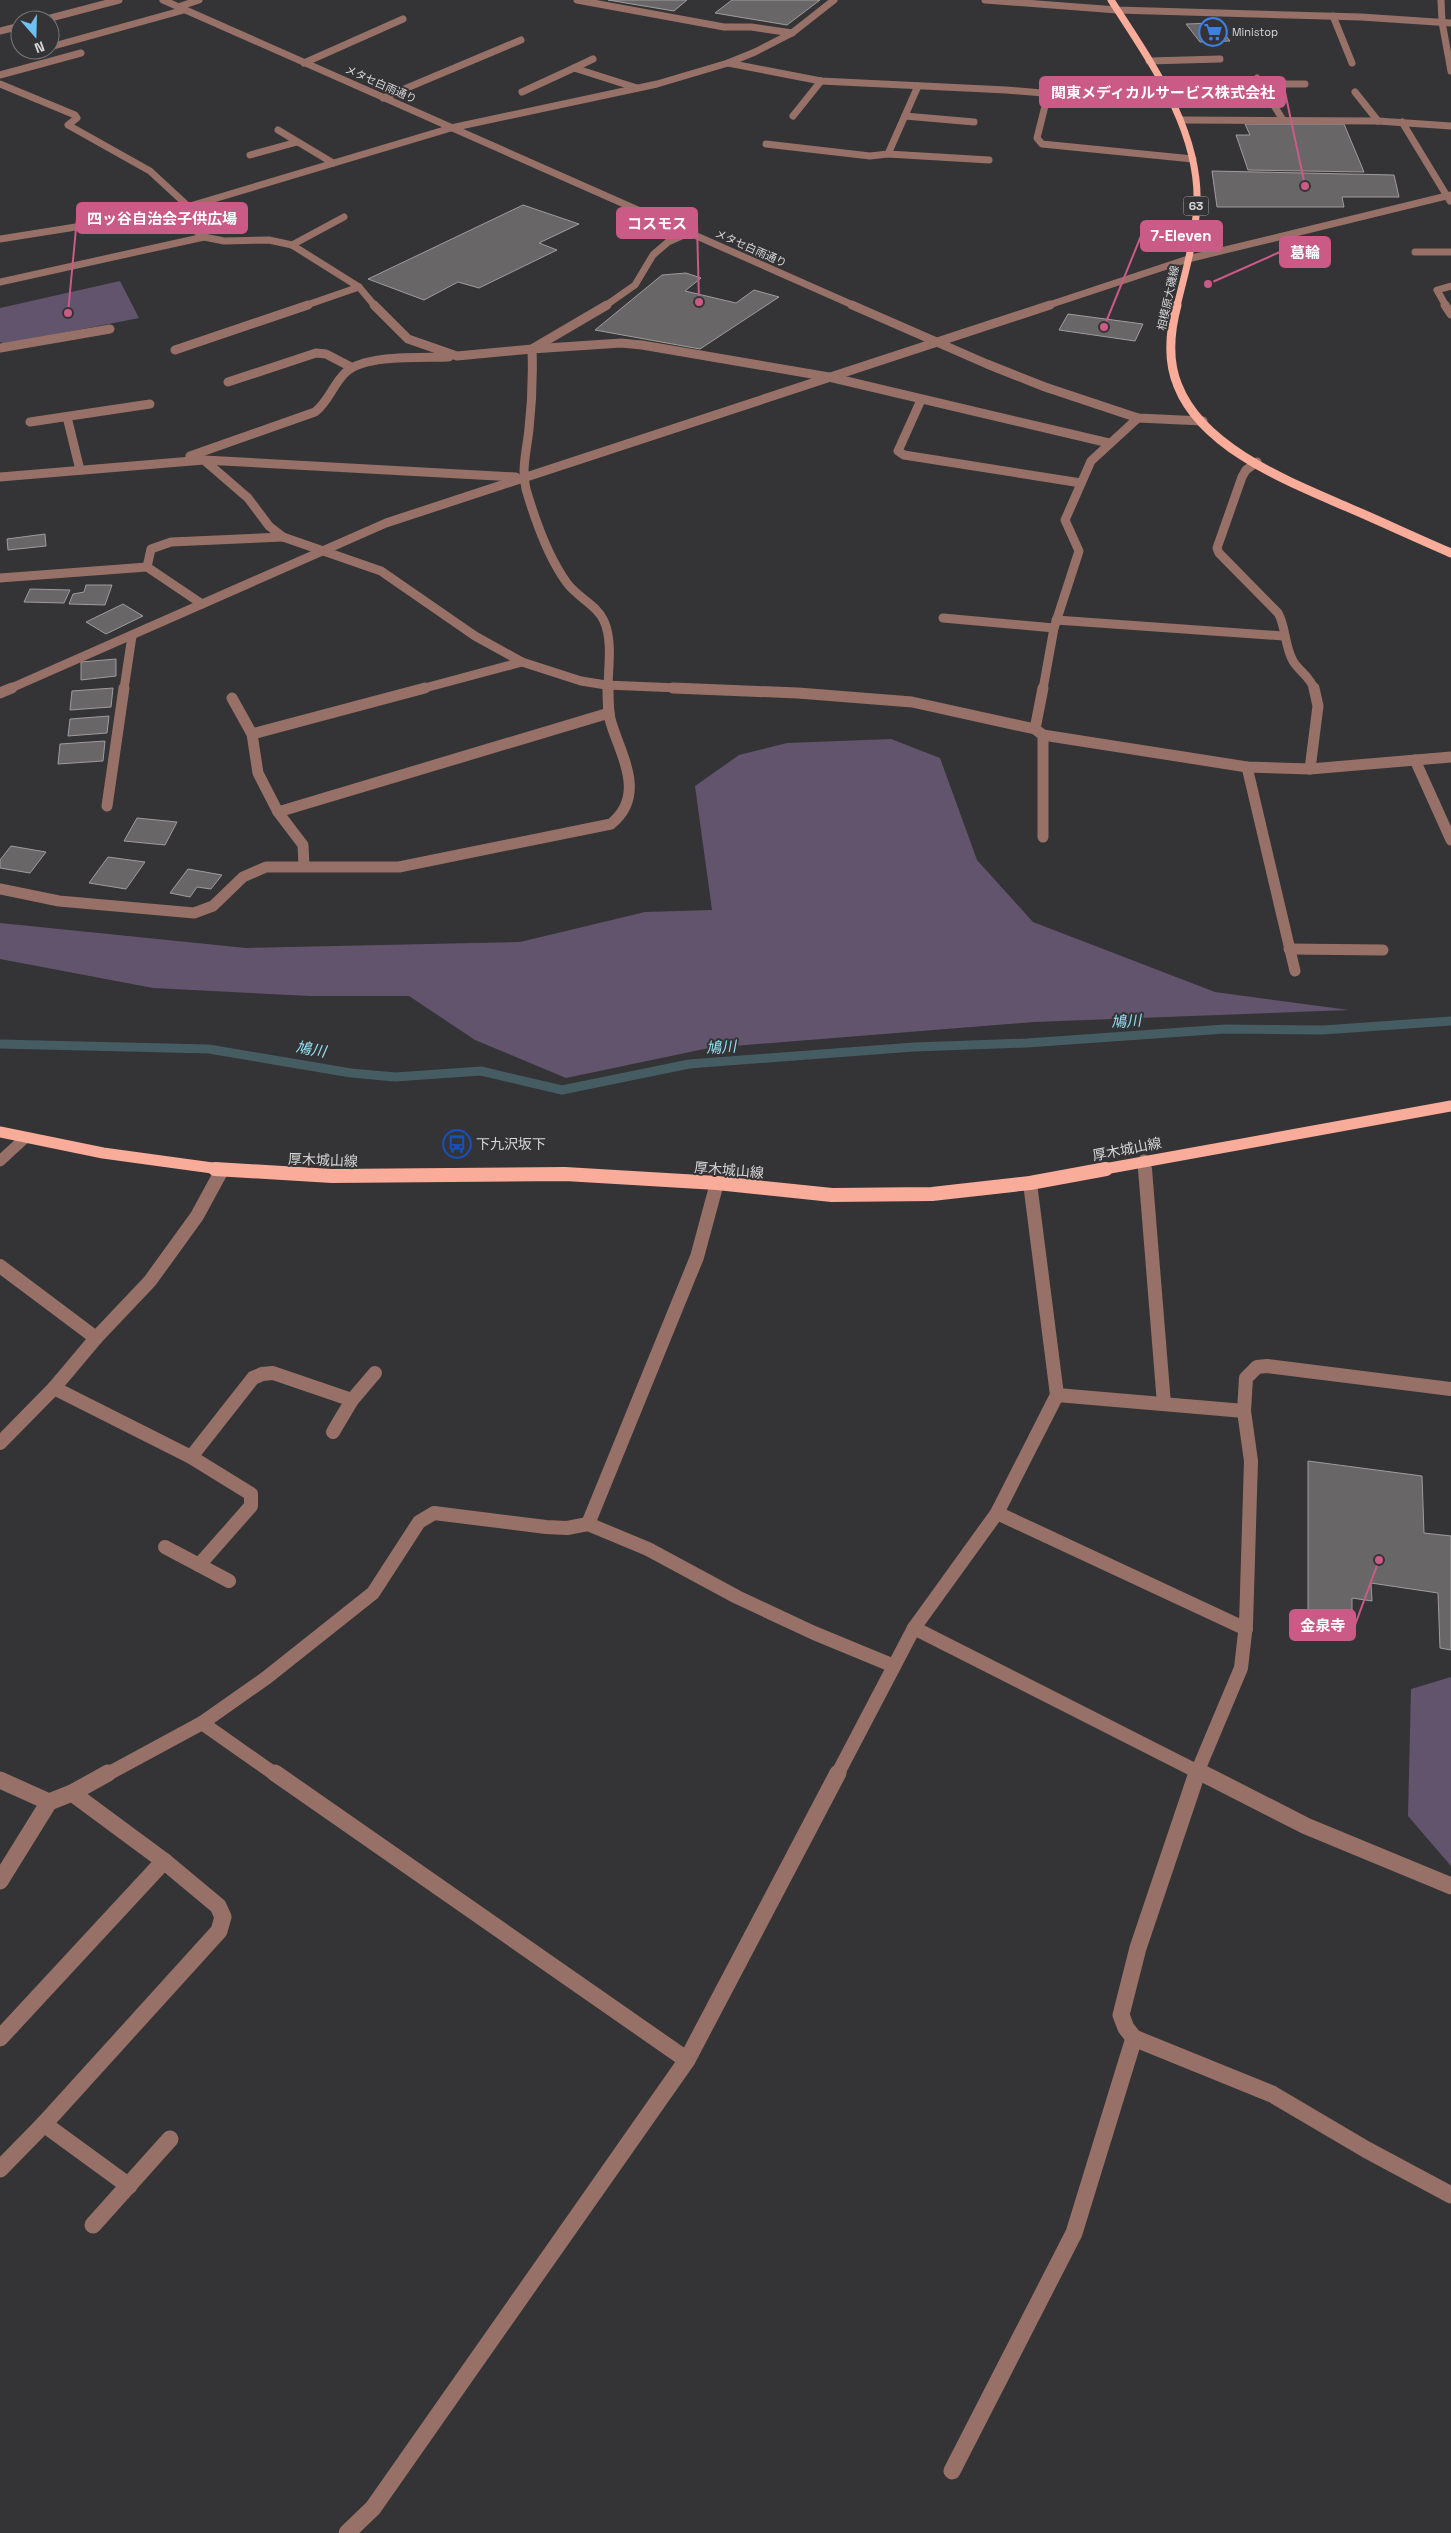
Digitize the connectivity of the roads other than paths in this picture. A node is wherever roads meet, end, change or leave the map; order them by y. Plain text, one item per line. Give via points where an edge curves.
1 (119, 0) edge
2 (164, 0) edge
3 (199, 0) edge
4 (577, 0) edge
5 (834, 0) edge
6 (985, 0) edge
7 (1111, 0) edge
8 (1441, 0) edge
9 (181, 8) junction
10 (1117, 10) junction
11 (60, 16) edge
12 (1333, 16) junction
13 (404, 19) dead end
14 (1442, 22) junction
15 (1451, 23) edge
16 (792, 33) junction
17 (521, 40) dead end
18 (60, 44) edge
19 (81, 53) dead end
20 (1220, 58) dead end
21 (593, 59) dead end
22 (1149, 61) junction
23 (304, 63) junction
24 (728, 63) junction
25 (1352, 63) dead end
26 (574, 68) junction
27 (1451, 71) edge
28 (0, 75) edge
29 (821, 81) junction
30 (0, 84) edge
31 (1305, 84) dead end
32 (918, 86) junction
33 (638, 88) junction
34 (522, 92) dead end
35 (1354, 92) dead end
36 (1048, 94) junction
37 (383, 98) junction
38 (1172, 104) junction
39 (793, 116) dead end
40 (905, 116) junction
41 (1182, 120) junction
42 (1283, 120) junction
43 (1378, 121) junction
44 (974, 122) dead end
45 (1402, 122) junction
46 (1451, 126) edge
47 (451, 128) junction
48 (278, 130) dead end
49 (297, 142) junction
50 (766, 144) dead end
51 (250, 154) dead end
52 (888, 154) junction
53 (1193, 159) junction
54 (989, 160) dead end
55 (333, 163) junction
56 (1450, 198) edge
57 (188, 206) junction
58 (170, 212) junction
59 (344, 217) dead end
60 (688, 232) junction
61 (204, 237) junction
62 (0, 239) edge
63 (292, 245) junction
64 (1416, 252) dead end
65 (1451, 252) edge
66 (1188, 259) junction
67 (0, 282) edge
68 (1451, 286) edge
69 (359, 287) junction
70 (1451, 314) edge
71 (110, 329) dead end
72 (936, 342) junction
73 (0, 348) edge
74 (532, 349) junction
75 (175, 350) dead end
76 (457, 356) junction
77 (351, 367) junction
78 (829, 377) junction
79 (228, 382) dead end
80 (921, 400) junction
81 (150, 404) dead end
82 (67, 416) junction
83 (1138, 418) junction
84 (1203, 421) junction
85 (30, 422) dead end
86 (1109, 443) junction
87 (204, 460) junction
88 (1257, 462) junction
89 (172, 463) junction
90 (80, 470) junction
91 (0, 477) edge
92 (524, 477) junction
93 (1081, 483) junction
94 (283, 537) junction
95 (323, 550) junction
96 (1451, 553) edge
97 (147, 567) junction
98 (0, 578) edge
99 (202, 604) junction
100 (943, 618) dead end
101 (1055, 624) junction
102 (132, 636) junction
103 (1283, 636) junction
104 (522, 662) junction
105 (606, 685) junction
106 (0, 693) edge
107 (232, 698) dead end
108 (609, 714) junction
109 (1039, 732) junction
110 (252, 734) junction
111 (1451, 757) edge
112 (1415, 760) junction
113 (1247, 767) junction
114 (1310, 769) junction
115 (107, 806) dead end
116 (278, 812) junction
117 (1044, 837) dead end
118 (1451, 840) edge
119 (304, 866) junction
120 (0, 889) edge
121 (1289, 949) junction
122 (1383, 950) dead end
123 (1294, 972) dead end
124 (1451, 1106) edge
125 (0, 1132) edge
126 (25, 1138) junction
127 (1144, 1160) junction
128 (0, 1161) edge
129 (222, 1170) junction
130 (1030, 1182) junction
131 (716, 1184) junction
132 (0, 1266) edge
133 (96, 1338) junction
134 (375, 1373) dead end
135 (54, 1388) junction
136 (1451, 1389) edge
137 (1057, 1395) junction
138 (352, 1400) junction
139 (1164, 1404) junction
140 (1244, 1411) junction
141 (332, 1432) dead end
142 (0, 1443) edge
143 (191, 1457) junction
144 (997, 1512) junction
145 (588, 1524) junction
146 (165, 1547) dead end
147 (199, 1565) junction
148 (229, 1581) dead end
149 (914, 1628) junction
150 (1246, 1629) junction
151 (894, 1666) junction
152 (202, 1723) junction
153 (1197, 1773) junction
154 (0, 1780) edge
155 (72, 1793) junction
156 (48, 1802) junction
157 (164, 1861) junction
158 (0, 1881) edge
159 (1451, 1886) edge
160 (0, 2038) edge
161 (1134, 2038) junction
162 (687, 2060) junction
163 (44, 2124) junction
164 (170, 2139) dead end
165 (0, 2169) edge
166 (128, 2186) junction
167 (1451, 2195) edge
168 (93, 2225) dead end
169 (952, 2471) dead end
170 (348, 2533) edge

1 - 11 street
2 - 9 street, メタセ白雨通り
3 - 9 street
4 - 16 street via 724,27 750,26
5 - 16 street
6 - 10 street
7 - 10 main road, 相模原大磯線 / 63
8 - 14 street
9 - 18 street
9 - 23 street, メタセ白雨通り
10 - 12 street
10 - 22 main road, 相模原大磯線 / 63
12 - 14 street
12 - 25 street
13 - 23 street
14 - 15 street
14 - 27 street
16 - 24 street
17 - 37 street
19 - 28 street
20 - 22 street
21 - 26 street
22 - 38 main road, 相模原大磯線 / 63
23 - 37 street, メタセ白雨通り
24 - 29 street
24 - 33 street
26 - 33 street
26 - 34 street
29 - 32 street
29 - 39 street
30 - 57 street via 77,116 68,125 150,171
31 - 42 street via 1259,81
32 - 36 street
32 - 40 street
33 - 47 street
35 - 43 street
36 - 38 street
36 - 53 street via 1037,138 1042,144
37 - 47 street, メタセ白雨通り
38 - 41 main road, 相模原大磯線 / 63
40 - 44 street
40 - 52 street
41 - 42 street
41 - 53 main road, 相模原大磯線 / 63
42 - 43 street
43 - 45 street
45 - 46 street
45 - 56 street
47 - 55 street
47 - 60 street, メタセ白雨通り
48 - 49 street
49 - 51 street
49 - 55 street
50 - 52 street via 870,156
52 - 54 street
53 - 66 main road, 相模原大磯線 / 63 via 1197,202
55 - 57 street
56 - 66 street
57 - 58 street
58 - 61 street
58 - 62 street
59 - 63 street
60 - 72 street, メタセ白雨通り
60 - 74 street via 668,242 653,255 635,285
61 - 63 street via 224,241 269,240
61 - 67 street
63 - 69 street
64 - 65 street
66 - 72 street
66 - 84 main road, 相模原大磯線 / 63 via 1172,325 1172,364 1183,397
68 - 70 street via 1437,290
69 - 75 street
69 - 76 street via 408,339
71 - 73 street
72 - 78 street
72 - 83 street, メタセ白雨通り via 1045,387
74 - 76 street
74 - 78 street via 621,342
74 - 92 street via 534,380
76 - 77 street via 381,361
77 - 79 street via 326,354 316,353
77 - 89 street via 315,412
78 - 80 street
78 - 92 street
80 - 86 street
80 - 93 street via 898,451 904,455
81 - 82 street
82 - 85 street
82 - 90 street
83 - 84 street, メタセ白雨通り
83 - 86 street
84 - 88 main road, 相模原大磯線 / 63
86 - 93 street via 1091,461
87 - 89 street
87 - 92 street
87 - 94 street via 248,498 268,526
88 - 96 main road, 相模原大磯線 / 63 via 1306,488
88 - 103 street via 1242,477 1217,548 1278,613
89 - 90 street
90 - 91 street
92 - 95 street via 386,523
92 - 105 street via 532,505 567,583 604,622 608,653
93 - 101 street via 1066,520 1078,551
94 - 95 street
94 - 97 street via 163,544 151,549
95 - 99 street
95 - 104 street via 381,571 475,636
97 - 98 street
97 - 99 street
99 - 102 street
100 - 101 street
101 - 103 street
101 - 109 street
102 - 106 street
102 - 115 street
103 - 114 street via 1293,661 1313,685 1318,706
104 - 105 street
104 - 110 street
105 - 108 street
105 - 109 street via 798,693 912,702
107 - 110 street
108 - 116 street
108 - 119 street via 629,777 622,813 611,824 415,865 383,868
109 - 113 street
109 - 117 street
110 - 116 street via 258,773
111 - 112 street
112 - 114 street
112 - 118 street
113 - 114 street
113 - 121 street
116 - 119 street via 303,845
119 - 120 street via 266,867 248,873 213,906 194,913 59,901
121 - 122 street
121 - 123 street
124 - 127 main road, 厚木城山線
125 - 126 main road, 厚木城山線
126 - 128 street
126 - 129 main road, 厚木城山線
127 - 130 main road, 厚木城山線
127 - 139 street
129 - 131 main road, 厚木城山線 via 332,1176 565,1174
129 - 133 street via 197,1216 150,1281
130 - 131 main road, 厚木城山線 via 932,1194 832,1195
130 - 137 street
131 - 145 street via 696,1257
132 - 133 street
133 - 135 street
134 - 138 street
135 - 142 street
135 - 143 street
136 - 140 street via 1257,1367 1246,1378
137 - 139 street
137 - 144 street
138 - 141 street
138 - 143 street via 273,1373 262,1374 253,1378
139 - 140 street
140 - 150 street via 1251,1462
143 - 147 street via 251,1494 250,1506
144 - 149 street
144 - 150 street
145 - 151 street via 648,1549 737,1597 814,1633
145 - 152 street via 546,1528 434,1513 426,1516 373,1592 266,1678
146 - 147 street
147 - 148 street
149 - 151 street
149 - 153 street
150 - 153 street via 1240,1668
151 - 162 street
152 - 155 street
152 - 162 street
153 - 159 street via 1306,1826
153 - 161 street via 1138,1948 1121,2015
154 - 156 street
155 - 156 street
155 - 157 street
156 - 158 street
157 - 160 street
157 - 163 street via 218,1906 223,1917 219,1931
161 - 167 street via 1272,2094
161 - 169 street via 1074,2234
162 - 170 street via 373,2508
163 - 165 street
163 - 166 street
164 - 166 street
166 - 168 street

